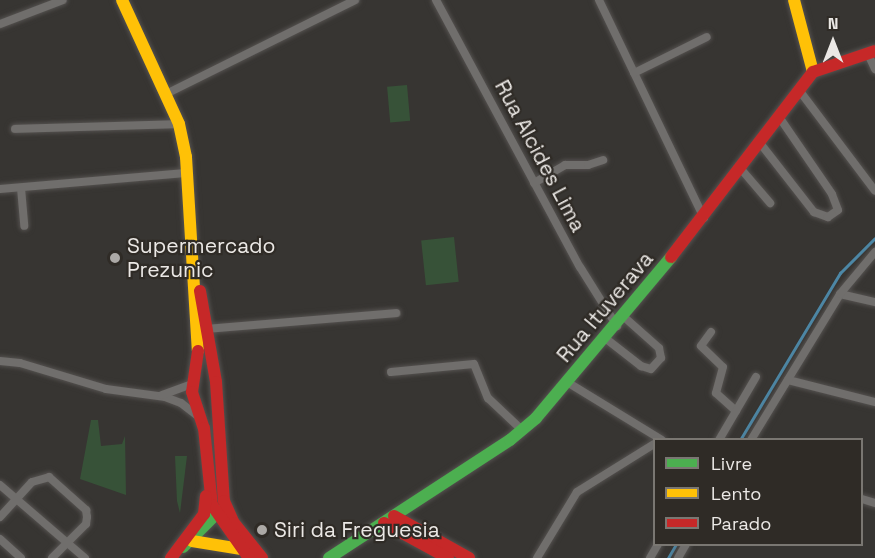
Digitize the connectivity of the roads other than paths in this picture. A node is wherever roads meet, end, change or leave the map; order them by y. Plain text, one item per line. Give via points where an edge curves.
1 (63, 0) edge
2 (122, 0) edge
3 (355, 0) edge
4 (436, 0) edge
5 (599, 0) edge
6 (794, 0) edge
7 (0, 24) edge
8 (706, 37) dead end
9 (871, 53) edge
10 (875, 69) edge
11 (813, 72) junction
12 (634, 73) junction
13 (800, 90) junction
14 (166, 94) junction
15 (779, 117) junction
16 (179, 124) junction
17 (15, 129) dead end
18 (760, 143) junction
19 (603, 160) dead end
20 (741, 169) junction
21 (188, 173) junction
22 (534, 183) junction
23 (21, 188) junction
24 (0, 189) edge
25 (875, 191) edge
26 (770, 204) dead end
27 (704, 218) junction
28 (24, 226) dead end
29 (875, 252) edge
30 (195, 269) junction
31 (840, 294) junction
32 (875, 302) edge
33 (396, 313) dead end
34 (620, 321) junction
35 (207, 329) junction
36 (711, 332) dead end
37 (605, 338) junction
38 (0, 361) edge
39 (391, 372) dead end
40 (756, 377) dead end
41 (788, 380) junction
42 (567, 382) junction
43 (192, 384) junction
44 (156, 396) junction
45 (875, 402) edge
46 (736, 411) junction
47 (202, 422) junction
48 (219, 426) junction
49 (522, 430) junction
50 (660, 438) edge
51 (720, 438) edge
52 (751, 438) edge
53 (653, 445) edge
54 (208, 483) junction
55 (0, 485) edge
56 (223, 494) junction
57 (16, 499) junction
58 (216, 515) junction
59 (0, 517) edge
60 (389, 520) junction
61 (0, 539) edge
62 (192, 541) junction
63 (67, 543) junction
64 (174, 555) edge
65 (255, 555) edge
66 (21, 558) edge
67 (52, 558) edge
68 (85, 558) edge
69 (329, 558) edge
70 (448, 558) edge
71 (469, 558) edge
72 (537, 558) edge

1 - 7 street
2 - 14 main road
3 - 14 street
4 - 22 street, Rua Alcides Lima
5 - 12 street
6 - 11 main road
8 - 12 street
9 - 10 street
9 - 11 main road
11 - 13 main road, Rua Ituverava
12 - 27 street
13 - 15 main road, Rua Ituverava
13 - 25 street
14 - 16 main road
15 - 18 main road, Rua Ituverava
15 - 18 street via 832,194 838,210 828,217 814,212
16 - 17 street
16 - 21 main road
18 - 20 main road, Rua Ituverava
19 - 22 street via 588,165 565,165
20 - 26 street
20 - 27 main road, Rua Ituverava
21 - 23 street
21 - 30 main road
22 - 34 street, Rua Alcides Lima
23 - 24 street
23 - 28 street
27 - 34 main road, Rua Ituverava
29 - 31 street
30 - 35 main road
30 - 43 main road via 198,354
31 - 32 street
31 - 41 street
33 - 35 street
34 - 37 main road, Rua Ituverava
34 - 37 street, Rua Alcides Lima via 659,348 661,358 651,369 641,366
35 - 48 main road
36 - 46 street via 701,346 723,367 716,393
37 - 42 main road, Rua Ituverava
38 - 44 street via 20,363 106,389
39 - 49 street via 474,364 488,398
40 - 46 street
41 - 45 street
41 - 52 street
42 - 49 main road, Rua Ituverava
42 - 50 street
43 - 44 street
43 - 47 main road
43 - 48 main road via 201,381 210,387
44 - 47 street via 181,403
46 - 51 street
47 - 54 main road
48 - 56 main road
49 - 60 main road, Rua Ituverava
53 - 72 street via 577,492
54 - 58 main road
54 - 64 main road via 204,514
55 - 57 street
56 - 58 main road
56 - 65 main road via 234,523
57 - 59 street
57 - 63 street
57 - 63 street via 41,476 49,477 86,510 86,524
58 - 62 main road
58 - 65 main road
60 - 69 main road, Rua Ituverava
60 - 70 main road
60 - 71 main road
61 - 66 street
62 - 64 main road
62 - 65 main road
63 - 67 street
63 - 68 street

